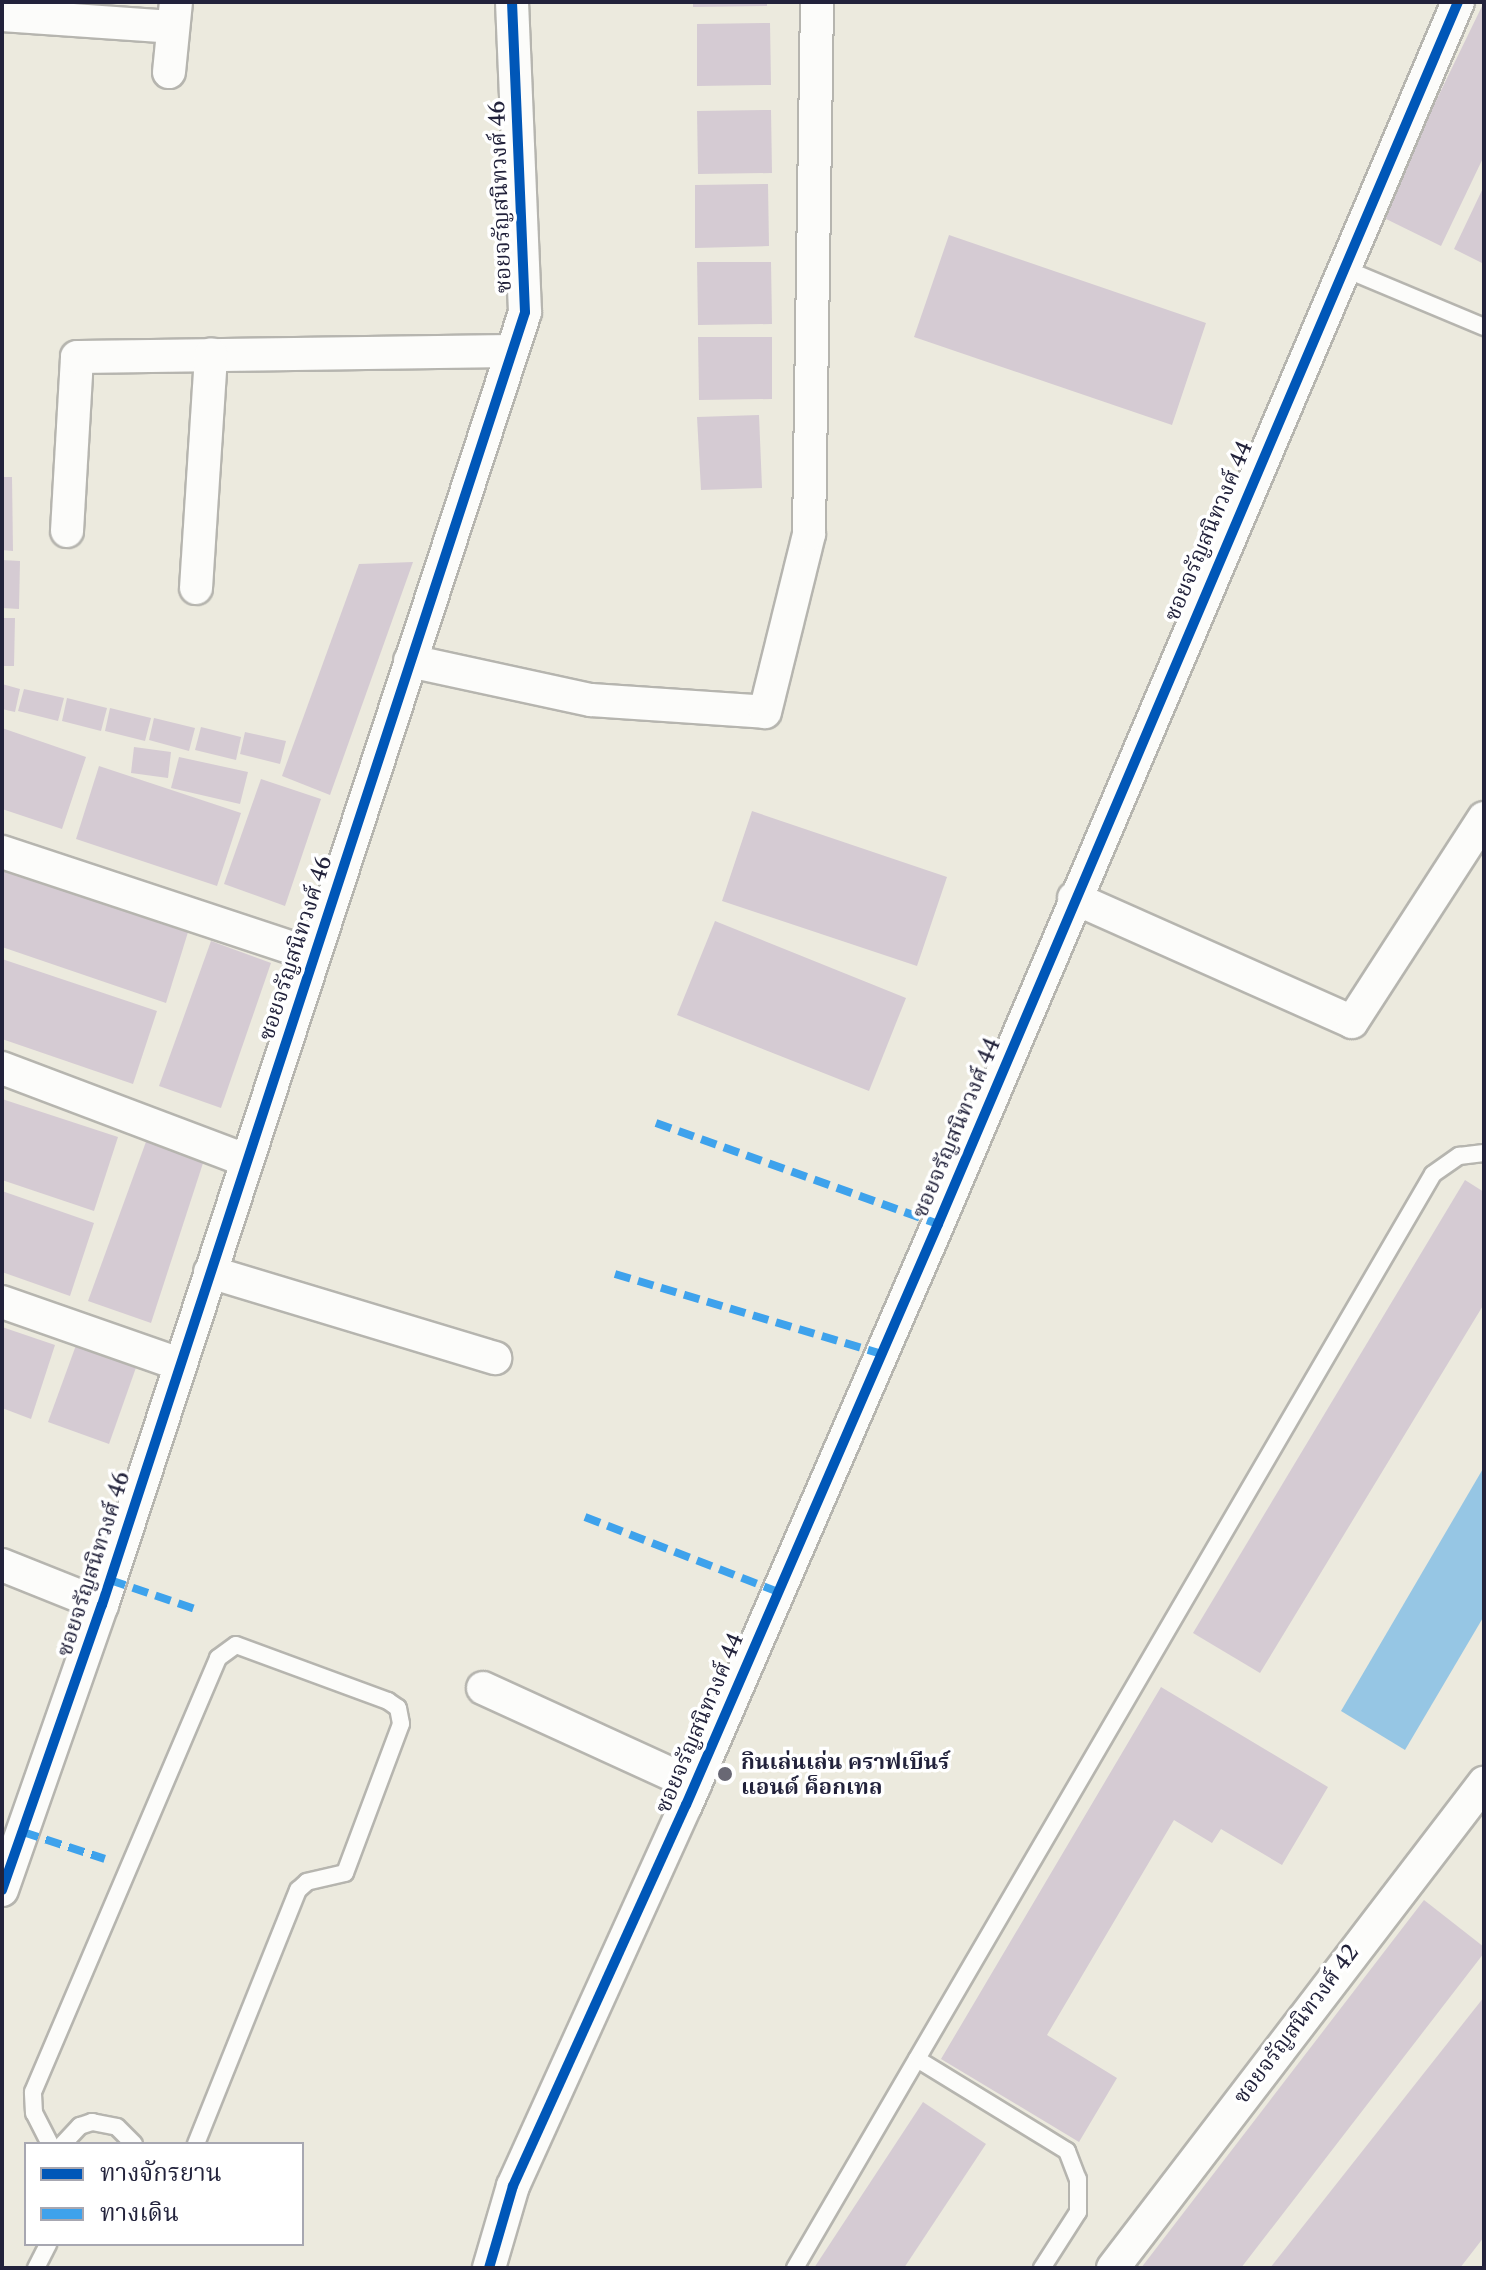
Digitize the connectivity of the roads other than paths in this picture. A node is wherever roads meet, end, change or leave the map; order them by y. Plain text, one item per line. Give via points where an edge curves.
1 (512, 2) edge
2 (817, 2) edge
3 (1458, 2) edge
4 (174, 14) edge
5 (2, 15) edge
6 (169, 72) dead end
7 (1343, 268) junction
8 (1484, 327) edge
9 (512, 351) junction
10 (211, 354) junction
11 (67, 531) dead end
12 (196, 588) dead end
13 (410, 661) junction
14 (1484, 818) edge
15 (2, 852) edge
16 (1074, 898) junction
17 (313, 955) junction
18 (2, 1068) edge
19 (1484, 1153) edge
20 (246, 1160) junction
21 (210, 1272) junction
22 (2, 1302) edge
23 (495, 1358) dead end
24 (179, 1364) junction
25 (2, 1565) edge
26 (102, 1605) junction
27 (483, 1688) dead end
28 (1484, 1783) edge
29 (695, 1785) junction
30 (10, 1843) edge
31 (2, 1890) edge
32 (917, 2059) junction
33 (49, 2142) edge
34 (65, 2142) edge
35 (132, 2142) edge
36 (197, 2142) edge
37 (47, 2246) edge
38 (36, 2268) edge
39 (489, 2268) edge
40 (795, 2268) edge
41 (1042, 2268) edge
42 (1113, 2268) edge

1 - 9 street, ซอยจรัญสนิทวงศ์ 46 via 525,312
2 - 13 street via 809,534 765,712 591,700
3 - 7 street, ซอยจรัญสนิทวงศ์ 44
4 - 5 street
4 - 6 street
7 - 8 lane
7 - 16 street, ซอยจรัญสนิทวงศ์ 44
9 - 10 street
9 - 13 street, ซอยจรัญสนิทวงศ์ 46
10 - 11 street via 77,357
10 - 12 street
13 - 17 street, ซอยจรัญสนิทวงศ์ 46
14 - 16 street via 1352,1022
15 - 17 street
16 - 29 street, ซอยจรัญสนิทวงศ์ 44
17 - 20 street, ซอยจรัญสนิทวงศ์ 46
18 - 20 street
19 - 32 lane via 1459,1156 1433,1174
20 - 21 street, ซอยจรัญสนิทวงศ์ 46
21 - 23 street
21 - 24 street, ซอยจรัญสนิทวงศ์ 46
22 - 24 street
24 - 26 street, ซอยจรัญสนิทวงศ์ 46
25 - 26 street
26 - 30 street, ซอยจรัญสนิทวงศ์ 46
27 - 29 street
28 - 42 street, ซอยจรัญสนิทวงศ์ 42
29 - 39 street, ซอยจรัญสนิทวงศ์ 44 via 513,2186
30 - 31 street, ซอยจรัญสนิทวงศ์ 46
32 - 40 lane
32 - 41 lane via 1067,2151 1078,2179 1078,2212
33 - 36 lane via 34,2113 33,2092 218,1658 236,1645 388,1701 398,1708 401,1724 345,1873 307,1882 298,1890
34 - 35 lane via 92,2122 117,2127
37 - 38 lane

